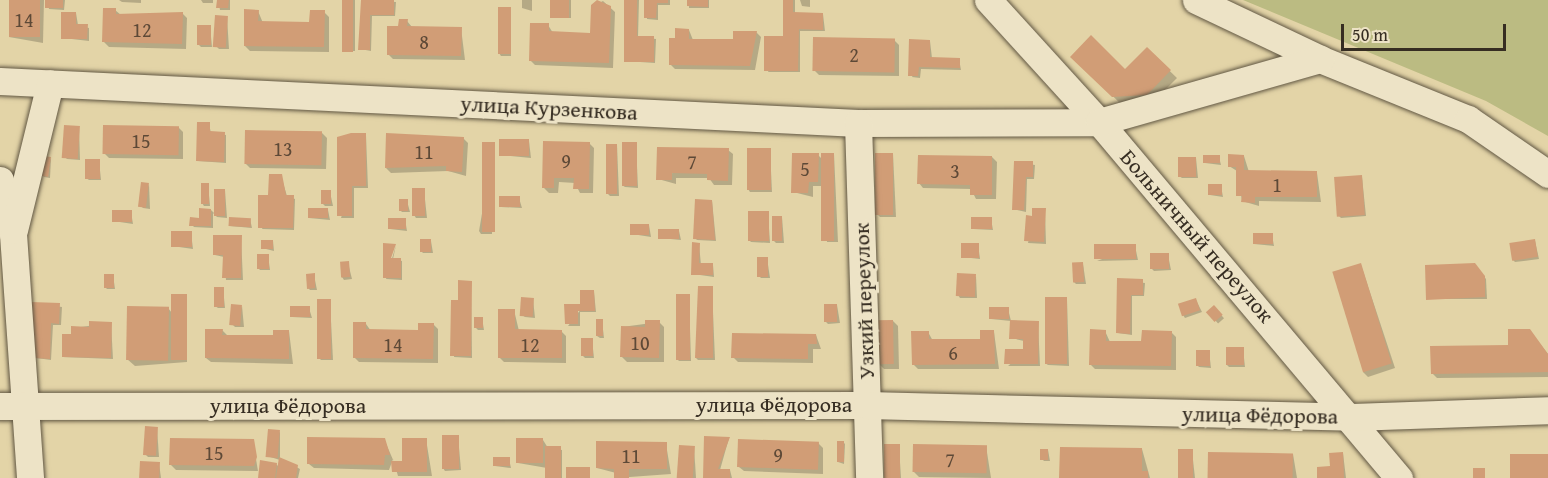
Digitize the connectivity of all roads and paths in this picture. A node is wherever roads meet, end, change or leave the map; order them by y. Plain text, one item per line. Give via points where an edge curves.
1 (988, 0) edge
2 (1196, 0) edge
3 (1320, 60) junction
4 (0, 81) edge
5 (50, 83) junction
6 (1099, 122) junction
7 (858, 123) junction
8 (1548, 174) edge
9 (0, 180) edge
10 (13, 234) junction
11 (867, 405) junction
12 (11, 406) edge
13 (1548, 410) edge
14 (1352, 417) junction
15 (30, 478) edge
16 (868, 478) edge
17 (1399, 478) edge

1 - 6 street, Больничный переулок
2 - 3 street
3 - 6 street, улица Курзенкова
3 - 8 street via 1468,118
4 - 5 street, улица Курзенкова
5 - 7 street, улица Курзенкова
5 - 10 street
6 - 7 street, улица Курзенкова
6 - 14 street, Больничный переулок
7 - 11 street, Узкий переулок
9 - 10 street
10 - 12 street
11 - 12 street, улица Фёдорова
11 - 14 street, улица Фёдорова
11 - 16 street, Узкий переулок
12 - 15 street
13 - 14 street, улица Фёдорова
14 - 17 street, Больничный переулок

